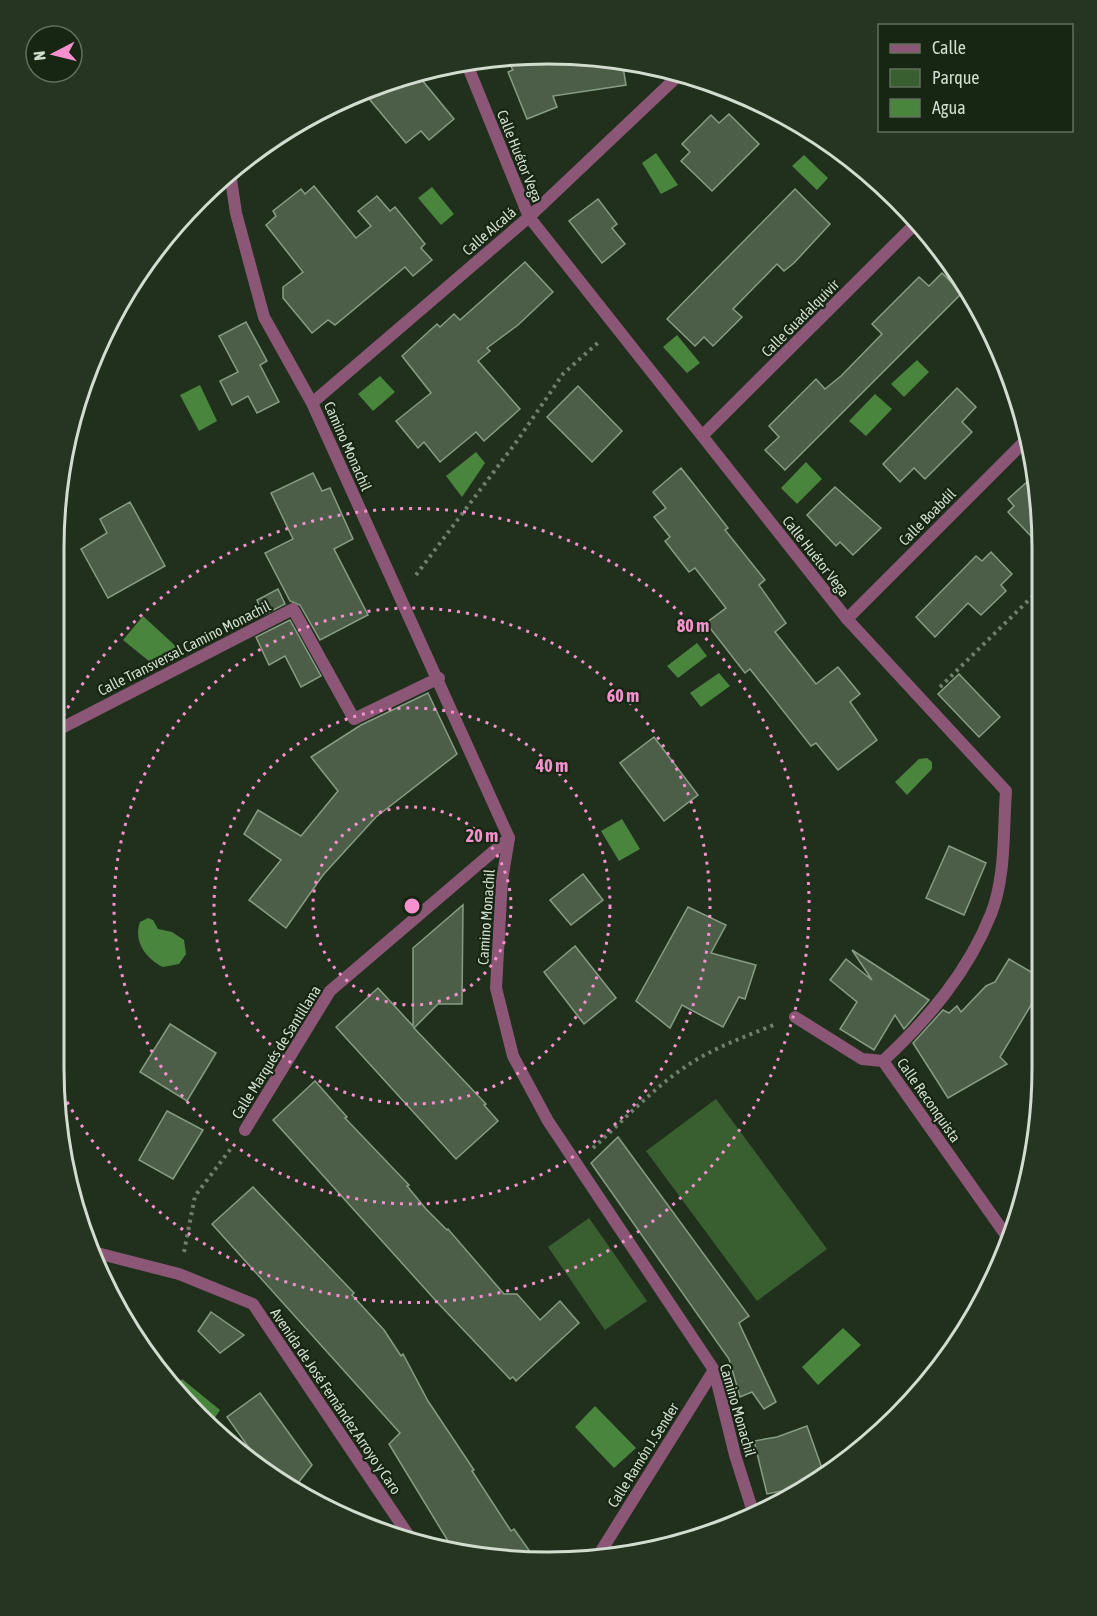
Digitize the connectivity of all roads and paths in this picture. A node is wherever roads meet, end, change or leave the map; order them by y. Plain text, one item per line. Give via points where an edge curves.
1 (470, 71) edge
2 (673, 81) edge
3 (232, 183) edge
4 (529, 217) junction
5 (911, 228) edge
6 (616, 326) junction
7 (312, 403) junction
8 (703, 435) junction
9 (1021, 445) edge
10 (1032, 597) edge
11 (398, 598) junction
12 (847, 619) junction
13 (439, 678) junction
14 (925, 702) junction
15 (64, 727) edge
16 (509, 838) junction
17 (795, 1017) joint
18 (883, 1061) junction
19 (245, 1130) joint
20 (577, 1162) junction
21 (1004, 1232) edge
22 (102, 1254) edge
23 (180, 1274) junction
24 (714, 1370) junction
25 (751, 1507) edge
26 (405, 1529) edge
27 (603, 1548) edge

1 - 4 street, Calle Huétor Vega
2 - 4 street, Calle Alcalá
3 - 7 street, Camino Monachil via 264,317
4 - 6 street, Calle Huétor Vega
4 - 7 street, Calle Alcalá
5 - 8 street, Calle Guadalquivir
6 - 8 street, Calle Huétor Vega
6 - 11 path via 563,374
7 - 11 street, Camino Monachil
8 - 12 street, Calle Huétor Vega
9 - 12 street, Calle Boabdil
10 - 14 path
11 - 13 street, Camino Monachil
12 - 14 street, Calle Huétor Vega
13 - 15 street, Calle Transversal Camino Monachil via 354,719 293,609
13 - 16 street, Camino Monachil
14 - 18 street, Calle Huétor Vega via 1006,791 1002,867 991,913 968,959 921,1026
16 - 19 street, Calle Marqués de Santillana via 330,991
16 - 20 street, Camino Monachil via 502,880 496,988 513,1056 548,1121
17 - 18 street, Calle Reconquista via 862,1059
17 - 20 path via 725,1044 692,1062
18 - 21 street, Calle Reconquista
19 - 23 path, Calle Marqués de Santillana via 195,1196
20 - 24 street, Camino Monachil
22 - 23 street, Avenida de José Fernández Arroyo y Caro
23 - 26 street, Avenida de José Fernández Arroyo y Caro via 253,1304
24 - 25 street, Camino Monachil
24 - 27 street, Calle Ramón J. Sender

